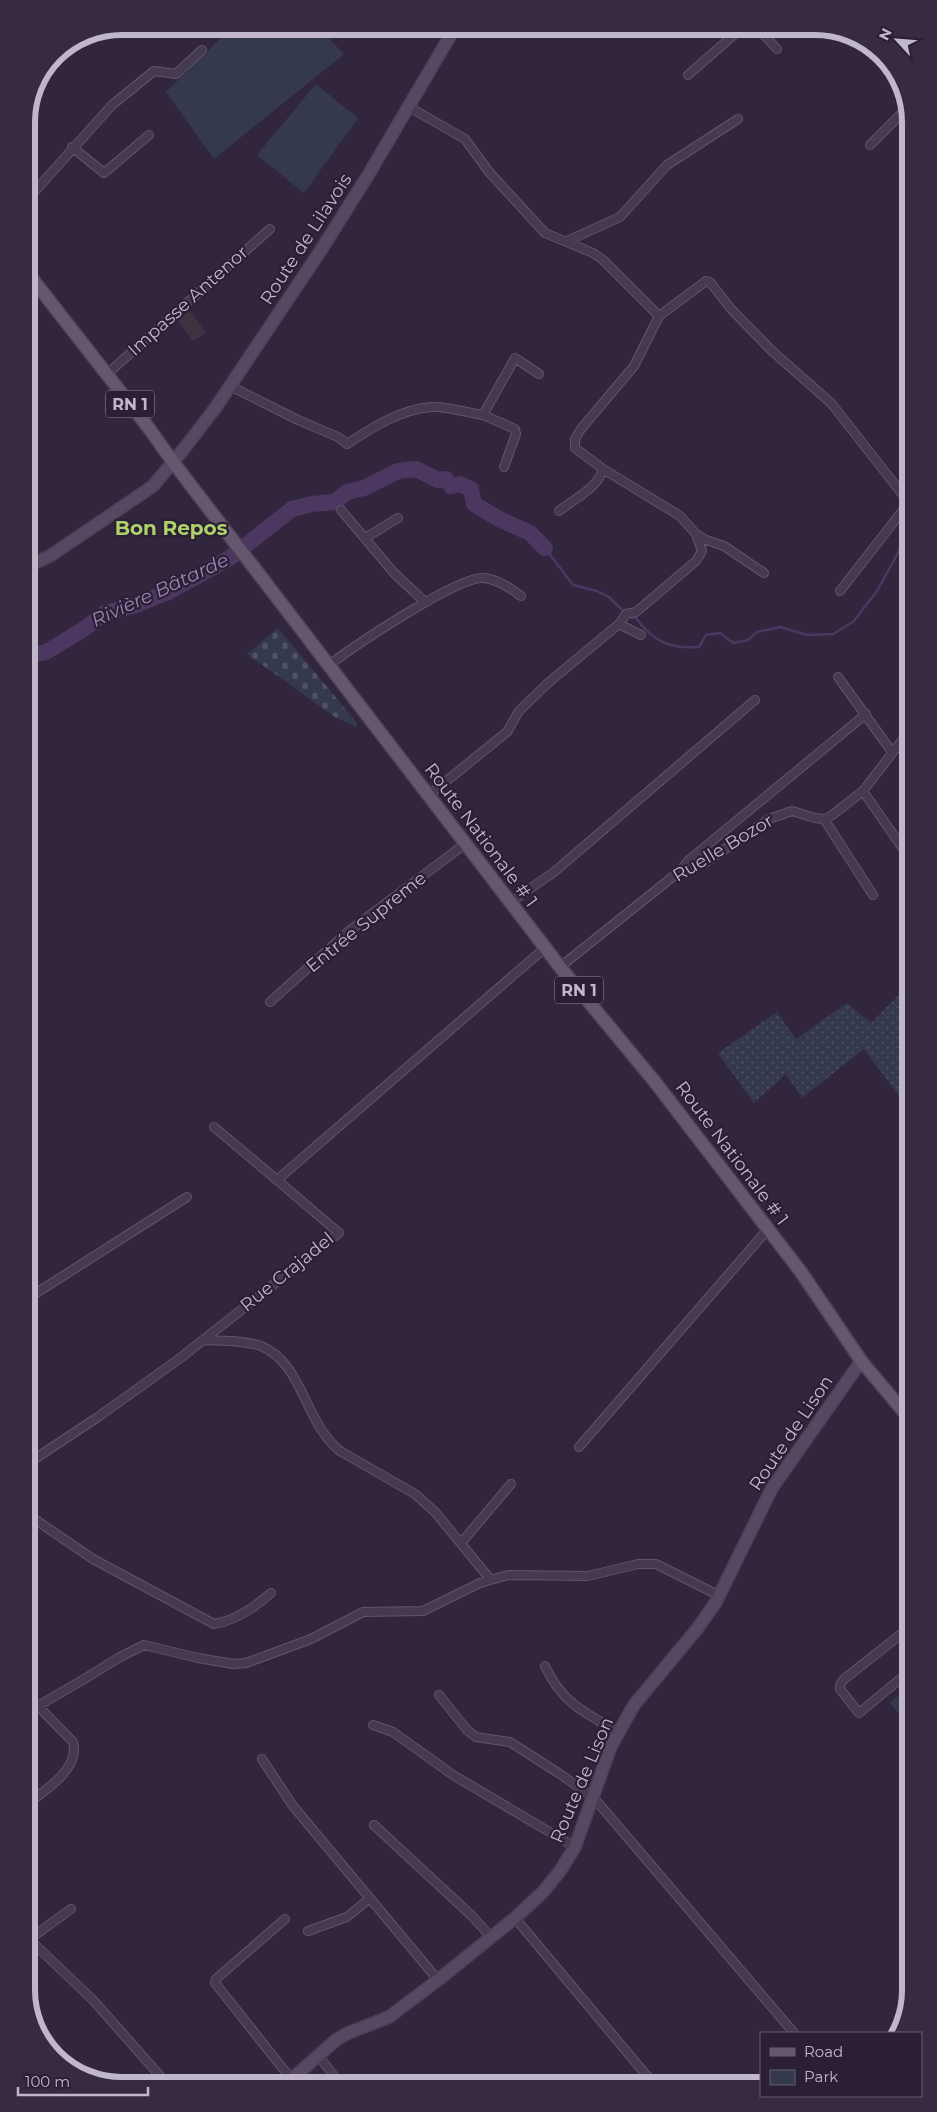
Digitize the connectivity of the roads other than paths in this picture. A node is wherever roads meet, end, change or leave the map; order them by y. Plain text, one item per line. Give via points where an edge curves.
1 (450, 35) edge
2 (734, 35) edge
3 (764, 35) edge
4 (777, 49) dead end
5 (202, 50) dead end
6 (688, 75) dead end
7 (409, 107) junction
8 (901, 114) edge
9 (738, 119) dead end
10 (149, 135) dead end
11 (870, 145) dead end
12 (72, 148) junction
13 (35, 191) edge
14 (270, 229) dead end
15 (567, 241) junction
16 (35, 282) edge
17 (659, 316) junction
18 (107, 374) junction
19 (539, 374) dead end
20 (230, 386) junction
21 (483, 415) junction
22 (173, 462) junction
23 (504, 466) dead end
24 (603, 469) junction
25 (902, 494) edge
26 (341, 510) dead end
27 (559, 511) dead end
28 (902, 511) edge
29 (398, 518) dead end
30 (696, 534) junction
31 (365, 538) junction
32 (716, 543) junction
33 (702, 551) junction
34 (35, 563) edge
35 (764, 573) dead end
36 (840, 591) dead end
37 (522, 596) dead end
38 (425, 602) junction
39 (619, 624) junction
40 (641, 635) dead end
41 (329, 665) junction
42 (838, 677) dead end
43 (755, 700) dead end
44 (866, 714) junction
45 (902, 740) edge
46 (900, 743) junction
47 (902, 746) edge
48 (892, 752) junction
49 (863, 791) junction
50 (429, 795) junction
51 (824, 819) junction
52 (465, 844) junction
53 (902, 847) edge
54 (680, 871) junction
55 (873, 895) dead end
56 (511, 902) junction
57 (546, 947) junction
58 (560, 967) junction
59 (270, 1002) dead end
60 (214, 1127) dead end
61 (277, 1180) junction
62 (187, 1197) dead end
63 (768, 1229) junction
64 (35, 1294) edge
65 (204, 1340) junction
66 (862, 1362) junction
67 (902, 1397) edge
68 (897, 1402) junction
69 (902, 1409) edge
70 (579, 1447) dead end
71 (35, 1459) edge
72 (512, 1484) dead end
73 (35, 1519) edge
74 (461, 1543) junction
75 (490, 1579) junction
76 (271, 1593) dead end
77 (720, 1596) junction
78 (902, 1634) edge
79 (545, 1666) dead end
80 (902, 1678) edge
81 (438, 1695) dead end
82 (35, 1706) edge
83 (35, 1708) edge
84 (373, 1725) dead end
85 (619, 1732) junction
86 (262, 1759) dead end
87 (35, 1798) edge
88 (594, 1798) junction
89 (374, 1825) dead end
90 (574, 1846) junction
91 (369, 1898) junction
92 (71, 1909) dead end
93 (515, 1918) junction
94 (285, 1919) dead end
95 (308, 1931) dead end
96 (35, 1936) edge
97 (491, 1937) junction
98 (35, 1943) edge
99 (438, 1980) junction
100 (793, 2032) edge
101 (318, 2055) junction
102 (161, 2077) edge
103 (285, 2077) edge
104 (294, 2077) edge
105 (335, 2077) edge
106 (648, 2077) edge

1 - 7 street, Route de Lilavois
2 - 6 street
3 - 4 street
5 - 12 street via 176,74 154,72 112,105
7 - 15 street via 465,138 488,172 545,233
7 - 20 street, Route de Lilavois via 321,250
8 - 11 street
9 - 15 street via 667,165 620,217
10 - 12 street via 104,173
12 - 13 street
14 - 18 street, Impasse Antenor
15 - 17 street via 603,260
16 - 18 main road, Route Nationale # 1 / RN 1
17 - 24 street via 634,366 575,439 575,448
17 - 25 street via 706,281 710,282 772,351 831,403
18 - 22 main road, Route Nationale # 1 / RN 1
19 - 21 street via 515,358
20 - 21 street via 348,444 374,426 409,411 434,407
20 - 22 street, Route de Lilavois
21 - 23 street via 515,429
22 - 34 street, Route de Lilavois via 153,486
22 - 41 main road, Route Nationale # 1 / RN 1
24 - 27 street via 595,484
24 - 30 street via 680,516
26 - 31 street
28 - 36 street
29 - 31 street
30 - 32 street
30 - 33 street
31 - 38 street via 394,573
32 - 33 street
32 - 35 street
33 - 39 street via 696,561 636,612 626,614
37 - 38 street via 505,584 482,578
38 - 41 street
39 - 40 street
39 - 50 street via 548,682 519,711 507,732
41 - 50 main road, Route Nationale # 1 / RN 1
42 - 44 street
43 - 56 street via 554,872
44 - 48 street
44 - 54 street via 688,860
45 - 46 street
46 - 47 street
46 - 48 street
48 - 49 street
49 - 51 street
49 - 53 street
50 - 52 main road, Route Nationale # 1 / RN 1
51 - 54 street, Ruelle Bozor via 792,811 782,813 706,862
51 - 55 street
52 - 56 main road, Route Nationale # 1 / RN 1
52 - 59 street, Entrée Supreme via 349,931
54 - 58 street, Ruelle Bozor
56 - 57 main road, Route Nationale # 1 / RN 1
57 - 58 main road, Route Nationale # 1 / RN 1
57 - 61 street
58 - 63 main road, Route Nationale # 1 / RN 1 via 655,1082
60 - 61 street
61 - 65 street, Rue Crajadel via 339,1233
62 - 64 street
63 - 66 main road, Route Nationale # 1 / RN 1
63 - 70 street
65 - 71 street, Rue Crajadel
65 - 74 street via 246,1342 261,1346 279,1357 292,1372 329,1442 415,1494
66 - 68 main road, Route Nationale # 1 / RN 1
66 - 77 street, Route de Lison via 772,1488
67 - 68 street
68 - 69 main road, Route Nationale # 1 / RN 1
72 - 74 street
73 - 76 street via 93,1559 214,1624 249,1610
74 - 75 street
75 - 77 street via 508,1575 588,1576 638,1564 656,1564
75 - 82 street via 423,1611 363,1612 311,1639 246,1663 198,1658 144,1645
77 - 85 street, Route de Lison via 634,1705
78 - 80 street via 841,1683 840,1689 861,1712
79 - 85 street via 566,1699
81 - 88 street via 476,1737 510,1742
83 - 87 street via 73,1742 75,1750 72,1762 52,1785
84 - 90 street via 393,1732 453,1774
85 - 88 street, Route de Lison
86 - 91 street via 293,1806
88 - 90 street, Route de Lison
88 - 100 street
89 - 97 street
90 - 93 street, Route de Lison via 543,1892
91 - 95 street via 347,1917
91 - 99 street
92 - 96 street
93 - 97 street, Route de Lison
93 - 106 street
94 - 103 street via 215,1983
97 - 99 street, Route de Lison
98 - 102 street via 93,2000
99 - 101 street, Route de Lison via 390,2017 348,2033
101 - 104 street, Route de Lison
101 - 105 street

